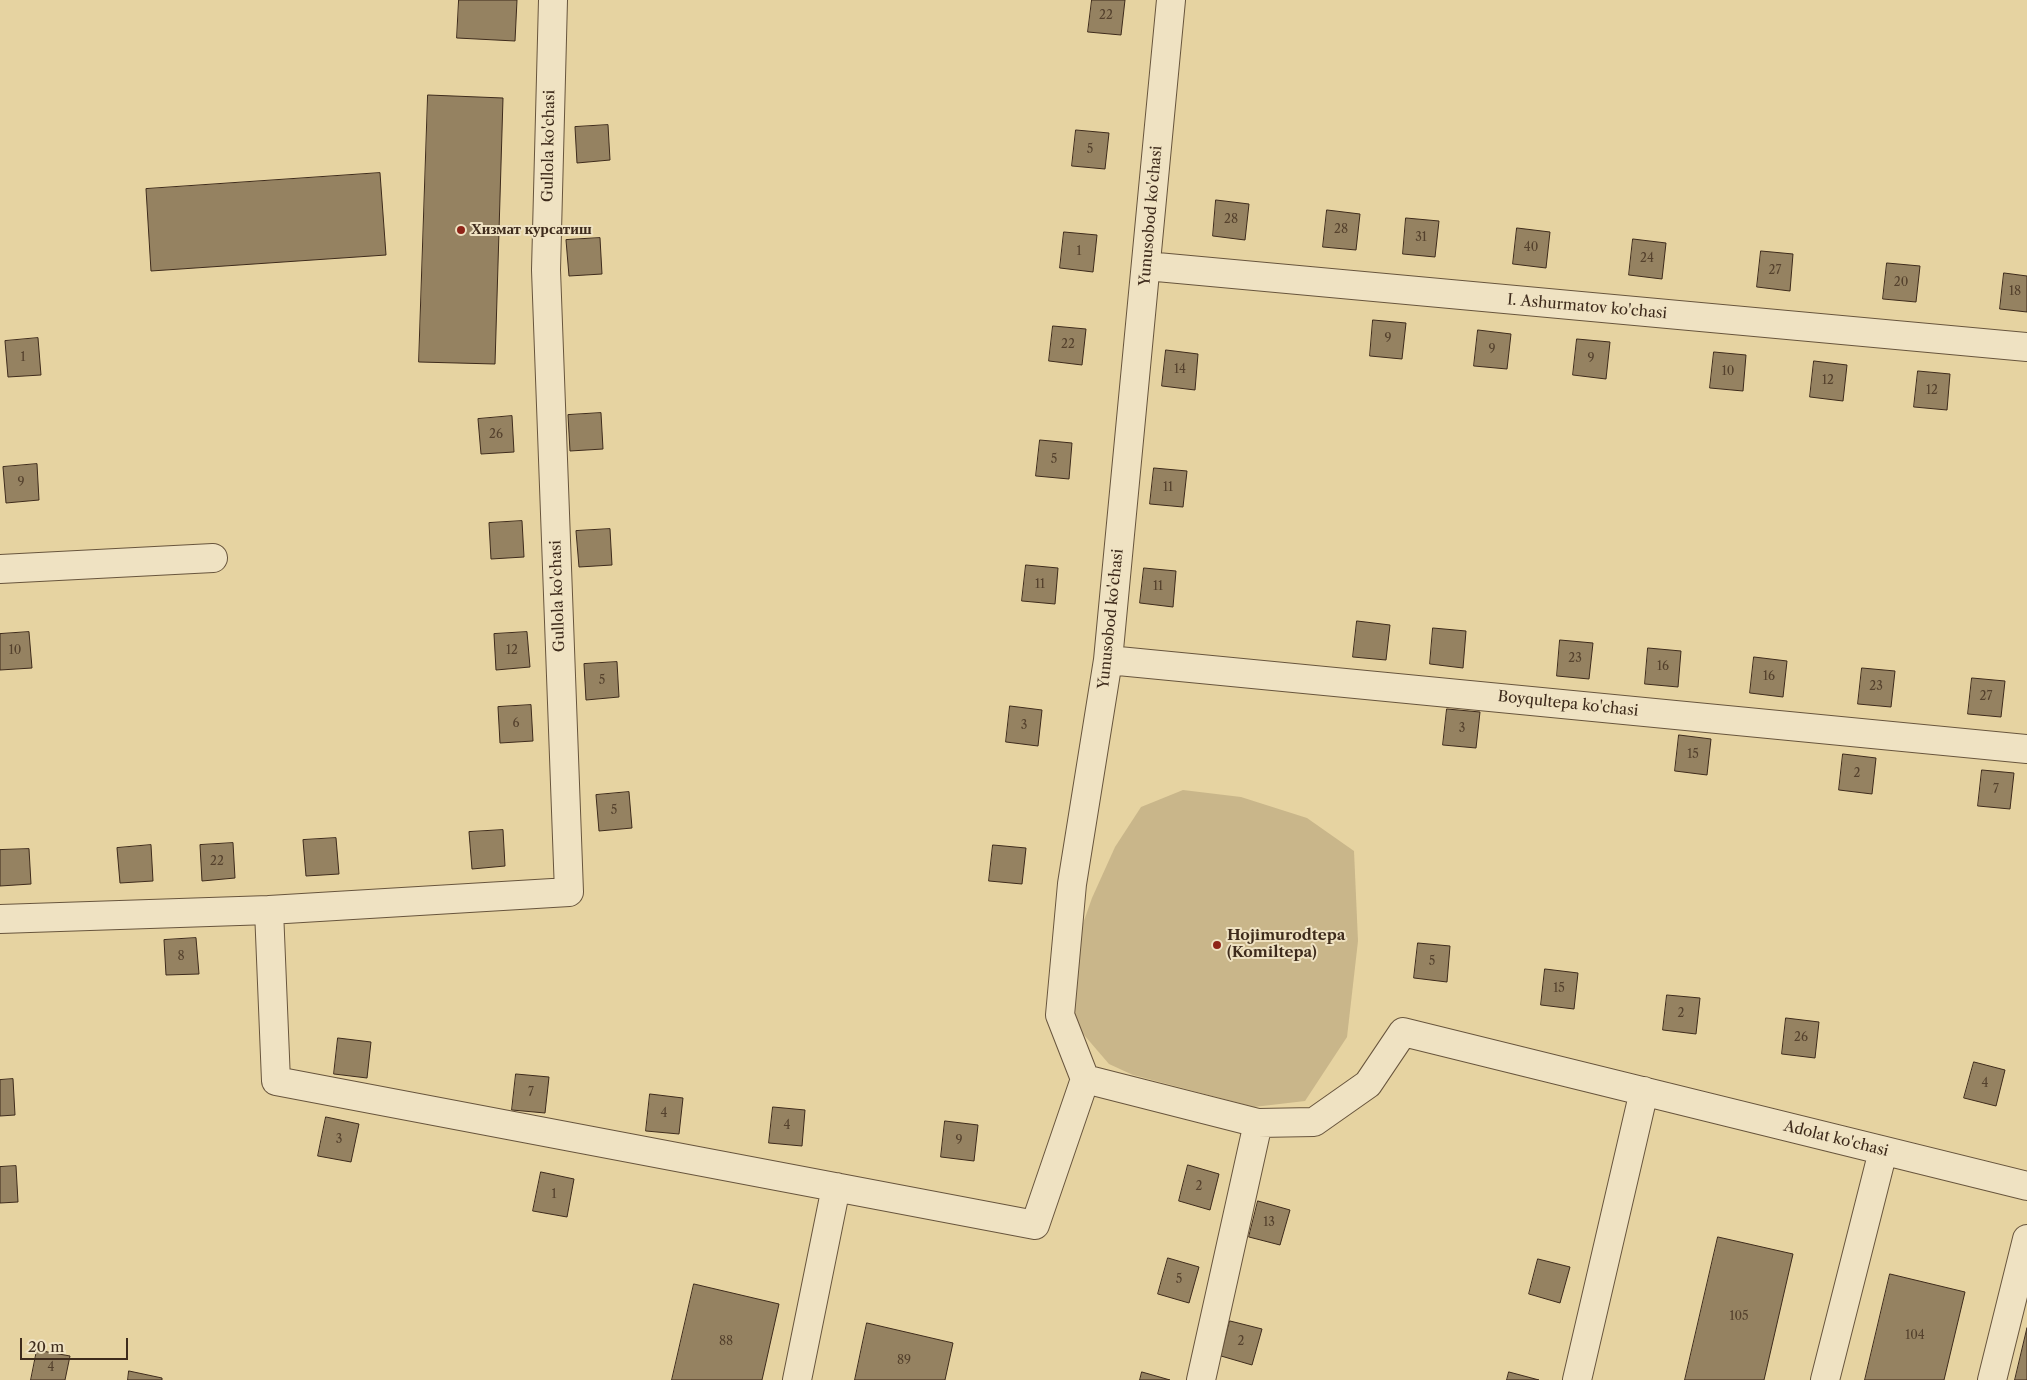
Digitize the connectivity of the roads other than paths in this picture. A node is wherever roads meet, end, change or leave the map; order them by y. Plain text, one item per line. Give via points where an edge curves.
1 (553, 0) edge
2 (1171, 0) edge
3 (1146, 266) junction
4 (2027, 347) edge
5 (213, 558) dead end
6 (0, 569) edge
7 (1108, 660) junction
8 (2027, 749) edge
9 (269, 910) junction
10 (0, 918) edge
11 (1084, 1079) junction
12 (1644, 1091) junction
13 (1258, 1123) junction
14 (1883, 1150) junction
15 (2027, 1186) edge
16 (836, 1187) junction
17 (2027, 1239) edge
18 (797, 1380) edge
19 (1201, 1380) edge
20 (1577, 1380) edge
21 (1826, 1380) edge
22 (1992, 1380) edge

1 - 9 street, Gullola ko'chasi via 546,270 569,892
2 - 3 street, Yunusobod ko'chasi
3 - 4 street, I. Ashurmatov ko'chasi
3 - 7 street, Yunusobod ko'chasi
5 - 6 street
7 - 8 street, Boyqultepa ko'chasi
7 - 11 street, Yunusobod ko'chasi via 1072,884 1060,1015
9 - 10 street
9 - 16 street via 276,1081
11 - 13 street
11 - 16 street via 1034,1225
12 - 13 street, Adolat ko'chasi via 1403,1032 1368,1084 1314,1122
12 - 14 street, Adolat ko'chasi
12 - 20 street
13 - 19 street
14 - 15 street, Adolat ko'chasi
14 - 21 street
16 - 18 street
17 - 22 street

